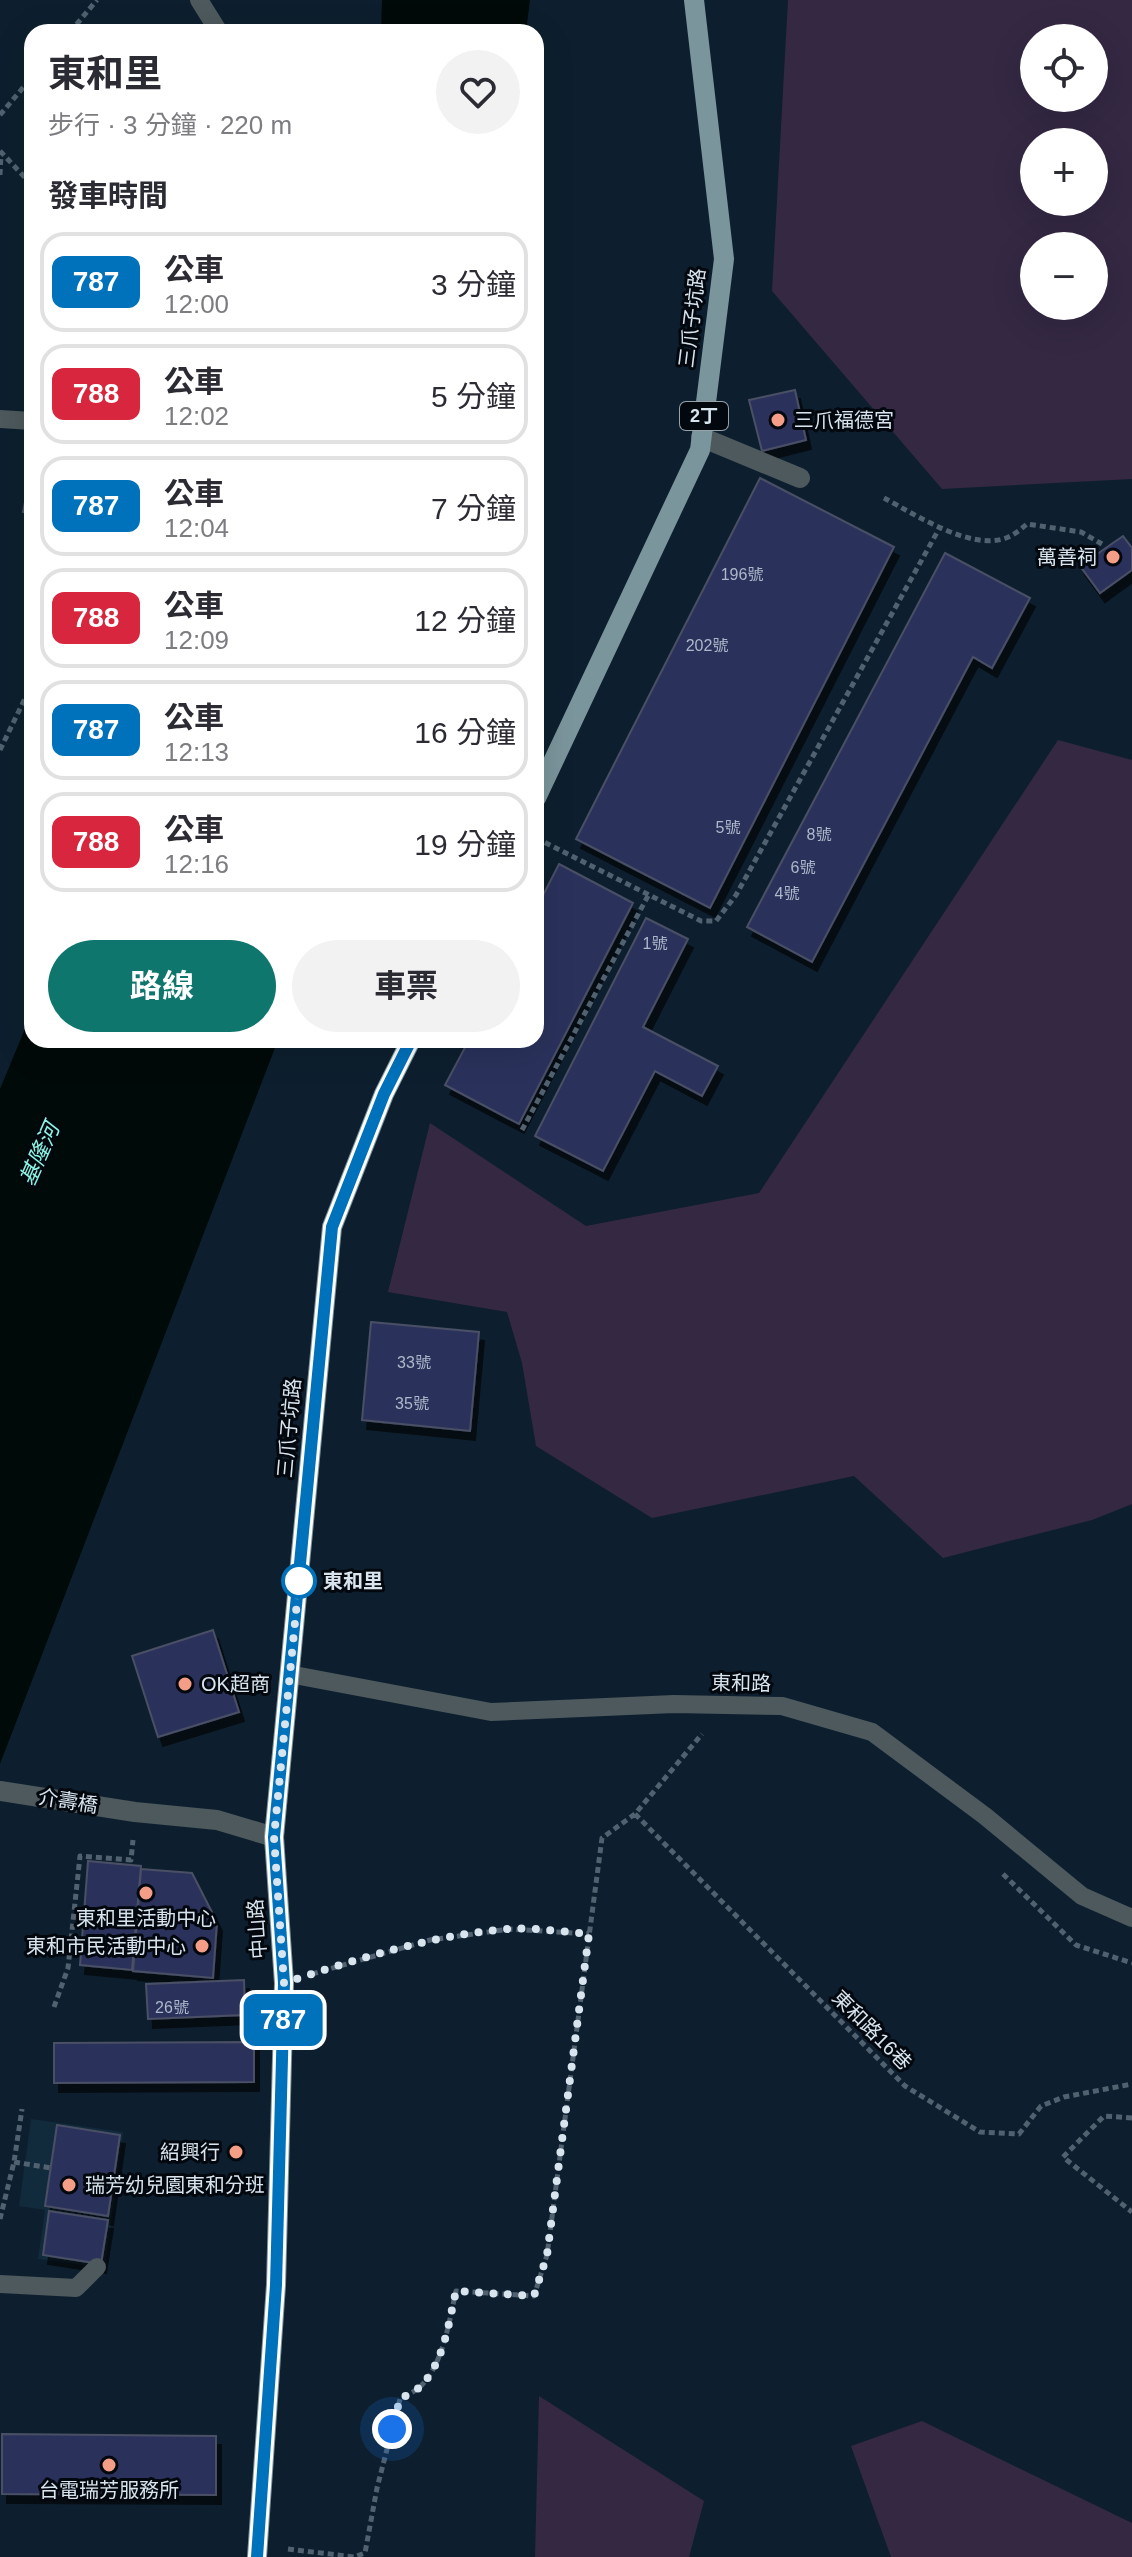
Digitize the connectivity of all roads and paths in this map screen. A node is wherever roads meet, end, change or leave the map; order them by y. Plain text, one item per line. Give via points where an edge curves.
1 (97, 0) edge
2 (199, 0) edge
3 (694, 0) edge
4 (77, 24) edge
5 (214, 24) edge
6 (24, 86) edge
7 (0, 115) edge
8 (1, 152) edge
9 (0, 175) edge
10 (24, 176) edge
11 (0, 419) edge
12 (24, 420) edge
13 (701, 437) junction
14 (800, 478) dead end
15 (884, 498) dead end
16 (940, 527) junction
17 (1102, 544) dead end
18 (24, 700) edge
19 (1, 745) edge
20 (544, 781) edge
21 (544, 842) edge
22 (649, 894) junction
23 (407, 1048) edge
24 (522, 1130) dead end
25 (289, 1674) junction
26 (725, 1705) junction
27 (0, 1791) edge
28 (135, 1812) junction
29 (635, 1814) junction
30 (274, 1837) junction
31 (1132, 1918) edge
32 (589, 1934) junction
33 (284, 1983) junction
34 (54, 2007) dead end
35 (1132, 2084) edge
36 (22, 2109) dead end
37 (1132, 2118) edge
38 (14, 2162) junction
39 (51, 2168) dead end
40 (1132, 2212) edge
41 (0, 2219) edge
42 (97, 2267) dead end
43 (0, 2284) edge
44 (257, 2551) edge

1 - 4 path
2 - 5 lane
3 - 13 main road, 三爪子坑路 / 2丁 via 724,259
6 - 7 path
8 - 9 path
8 - 10 path
11 - 12 lane
13 - 14 street
13 - 20 main road, 三爪子坑路 / 2丁 via 694,464
15 - 16 path
16 - 17 path via 984,542 1007,538 1027,524 1081,532
16 - 22 path via 736,895 716,921 701,921
18 - 19 path
21 - 22 path
22 - 24 path
23 - 25 main road, 三爪子坑路 via 332,1227
25 - 26 lane, 東和路 via 491,1712
25 - 30 main road, 三爪子坑路
26 - 29 path
26 - 31 lane, 東和路 via 782,1706 872,1732 1082,1896
27 - 28 street, 介壽橋
28 - 30 street via 217,1820
28 - 34 path via 131,1860 80,1856 68,1968
29 - 32 path via 602,1838
29 - 35 path, 東和路16巷 via 905,2086 980,2132 1019,2134 1041,2106
30 - 33 main road, 中山路
32 - 33 path via 510,1929 430,1940
32 - 44 path via 547,2255 534,2296 456,2291 435,2364 421,2386 400,2399 365,2553 354,2557
33 - 44 main road, 中山路 via 276,2285
36 - 38 path
37 - 40 path via 1104,2116 1063,2157
38 - 39 path
38 - 41 path
42 - 43 lane via 76,2288

